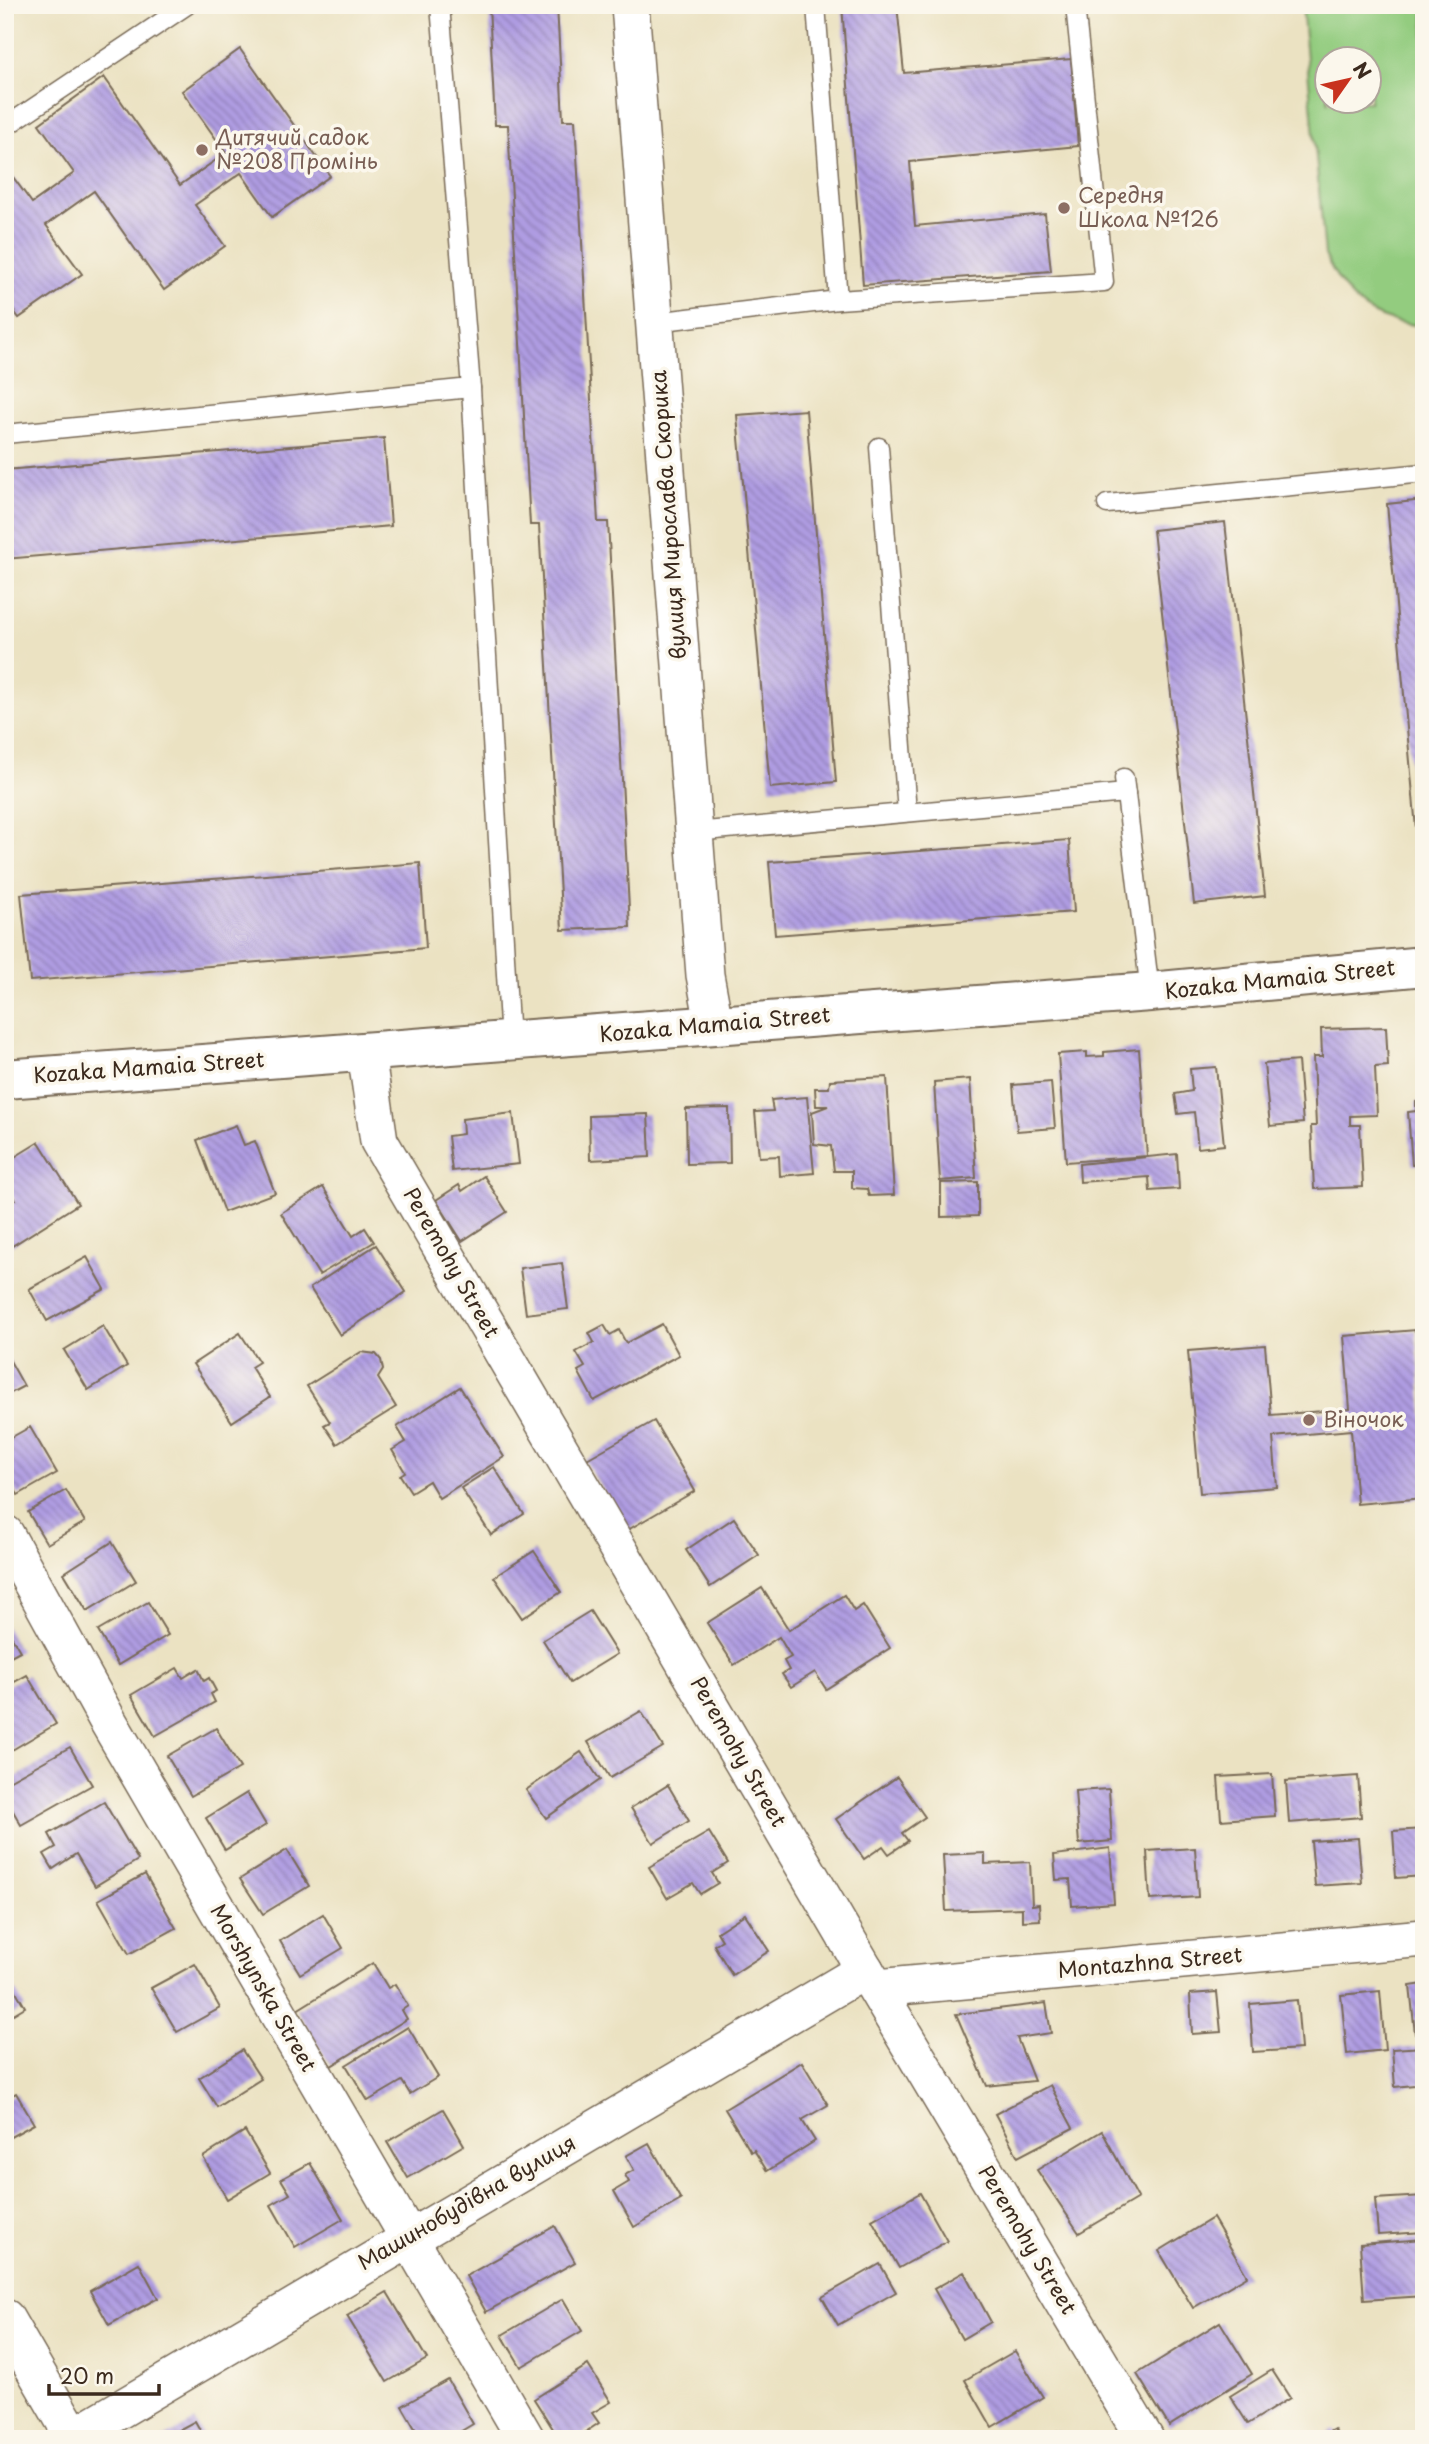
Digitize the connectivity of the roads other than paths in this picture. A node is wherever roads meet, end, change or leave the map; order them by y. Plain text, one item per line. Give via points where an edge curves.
1 (187, 5) edge
2 (440, 5) edge
3 (630, 5) edge
4 (816, 5) edge
5 (1076, 5) edge
6 (5, 127) edge
7 (838, 300) junction
8 (654, 322) junction
9 (471, 388) junction
10 (5, 434) edge
11 (878, 447) dead end
12 (1424, 473) edge
13 (1107, 504) dead end
14 (907, 812) junction
15 (694, 832) junction
16 (1424, 966) edge
17 (1150, 992) junction
18 (714, 1024) junction
19 (510, 1041) junction
20 (366, 1052) junction
21 (5, 1079) edge
22 (5, 1534) edge
23 (1424, 1938) edge
24 (871, 1979) junction
25 (409, 2236) junction
26 (5, 2318) edge
27 (73, 2438) edge
28 (527, 2439) edge
29 (1145, 2439) edge

1 - 6 lane
2 - 9 lane
3 - 8 street, вулиця Мирослава Скорика
4 - 7 lane
5 - 7 lane via 1104,282
7 - 8 lane
8 - 15 street, вулиця Мирослава Скорика
9 - 10 lane
9 - 19 lane
11 - 14 lane
12 - 13 lane
14 - 15 lane
14 - 17 lane via 1125,785
15 - 18 street, вулиця Мирослава Скорика via 705,975
16 - 17 street, Kozaka Mamaia Street
17 - 18 street, Kozaka Mamaia Street
18 - 19 street, Kozaka Mamaia Street
19 - 20 street, Kozaka Mamaia Street
20 - 21 street, Kozaka Mamaia Street
20 - 24 street, Peremohy Street via 380,1141
22 - 25 street, Morshynska Street via 108,1721
23 - 24 street, Montazhna Street
24 - 25 street, Машинобудівна вулиця
24 - 29 street, Peremohy Street
25 - 27 street, Машинобудівна вулиця
25 - 28 street, Morshynska Street
26 - 27 street

